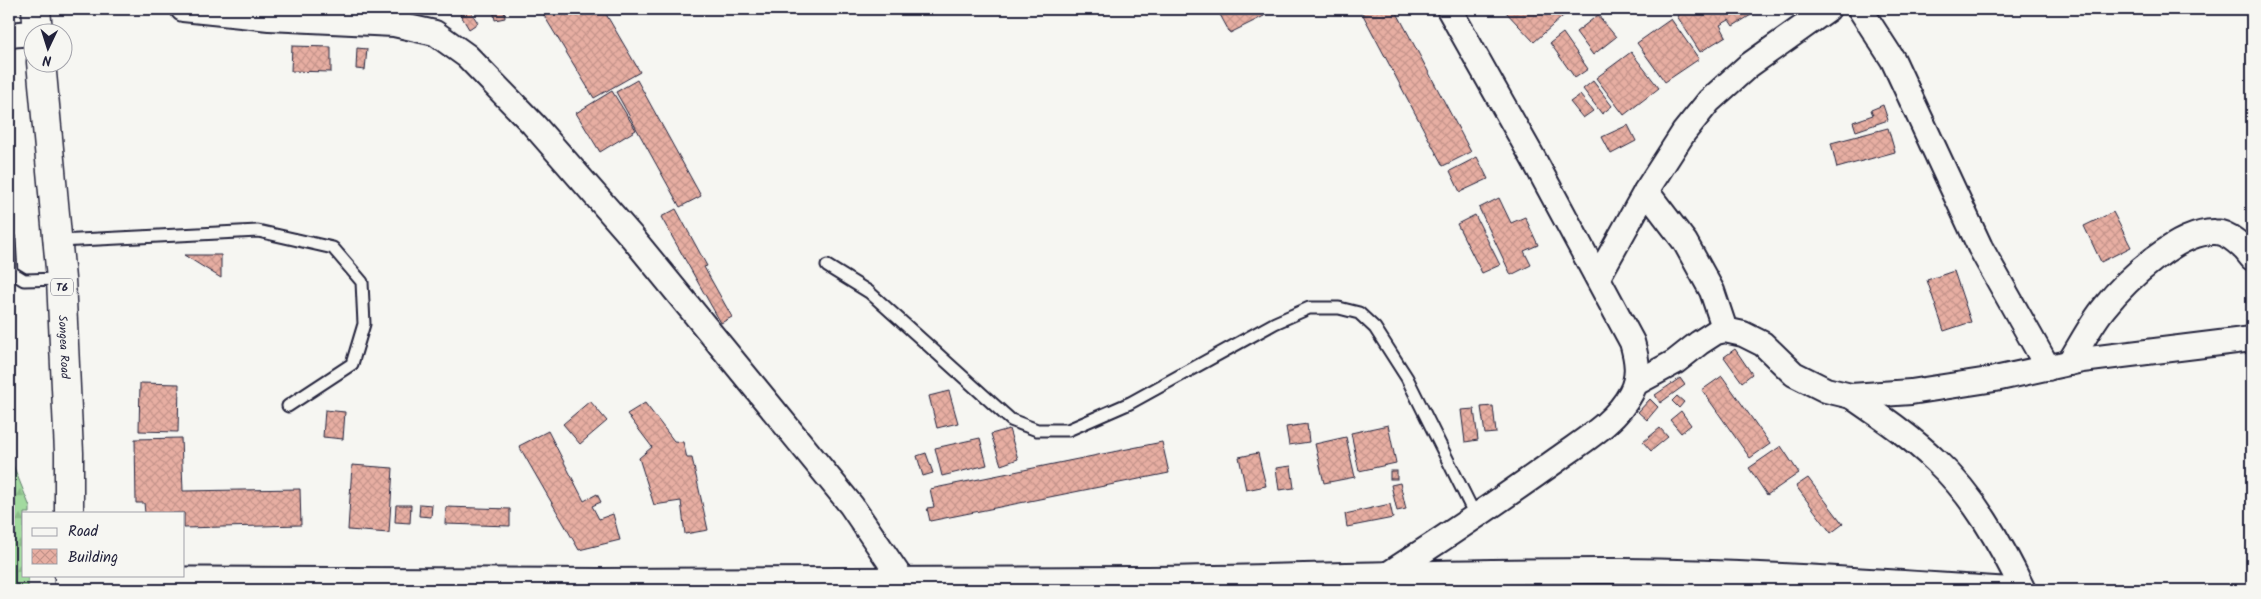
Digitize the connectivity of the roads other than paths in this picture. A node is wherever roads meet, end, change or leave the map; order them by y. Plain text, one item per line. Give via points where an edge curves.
1 (36, 9) edge
2 (183, 9) edge
3 (1449, 9) edge
4 (1828, 9) edge
5 (1860, 9) edge
6 (37, 22) edge
7 (22, 33) edge
8 (9, 35) edge
9 (42, 72) edge
10 (1646, 192) junction
11 (9, 239) edge
12 (59, 241) junction
13 (2252, 258) edge
14 (827, 266) dead end
15 (1598, 277) junction
16 (62, 279) junction
17 (1725, 330) junction
18 (2250, 338) edge
19 (2059, 365) junction
20 (1636, 383) junction
21 (1851, 396) junction
22 (288, 406) dead end
23 (69, 512) edge
24 (1476, 517) junction
25 (1387, 575) junction
26 (902, 580) junction
27 (1464, 581) edge
28 (69, 582) edge
29 (521, 586) edge
30 (2012, 590) edge
31 (2024, 590) edge

1 - 6 highway
2 - 26 street via 269,18 394,24 435,33 467,56 533,124 632,237 851,505
3 - 15 street
4 - 10 street via 1748,66 1709,101 1684,132
5 - 19 street via 1893,60 1980,247
7 - 8 street
9 - 12 highway, Songea Road / T6
10 - 15 street
10 - 17 street via 1685,242 1712,292
11 - 16 lane via 11,272 24,280
12 - 16 highway, Songea Road / T6
12 - 22 lane via 258,231 333,248 362,282 364,324 352,364
13 - 19 street via 2226,234 2215,232 2191,237 2148,262 2104,308
14 - 24 lane via 876,298 1011,420 1037,430 1068,430 1130,403 1275,323 1309,308 1339,308 1359,313 1375,328 1407,378
15 - 20 street via 1632,342 1638,360
16 - 23 highway, Songea Road / T6
17 - 20 street via 1716,332 1675,362
17 - 21 street via 1763,344 1794,374 1826,390
18 - 19 street
19 - 21 street via 1911,392
20 - 24 street via 1612,419
21 - 31 street via 1937,461 1960,487 2003,548
24 - 25 street
25 - 26 street
25 - 27 street
26 - 29 street
27 - 30 street via 1623,571 1775,574
28 - 29 street

